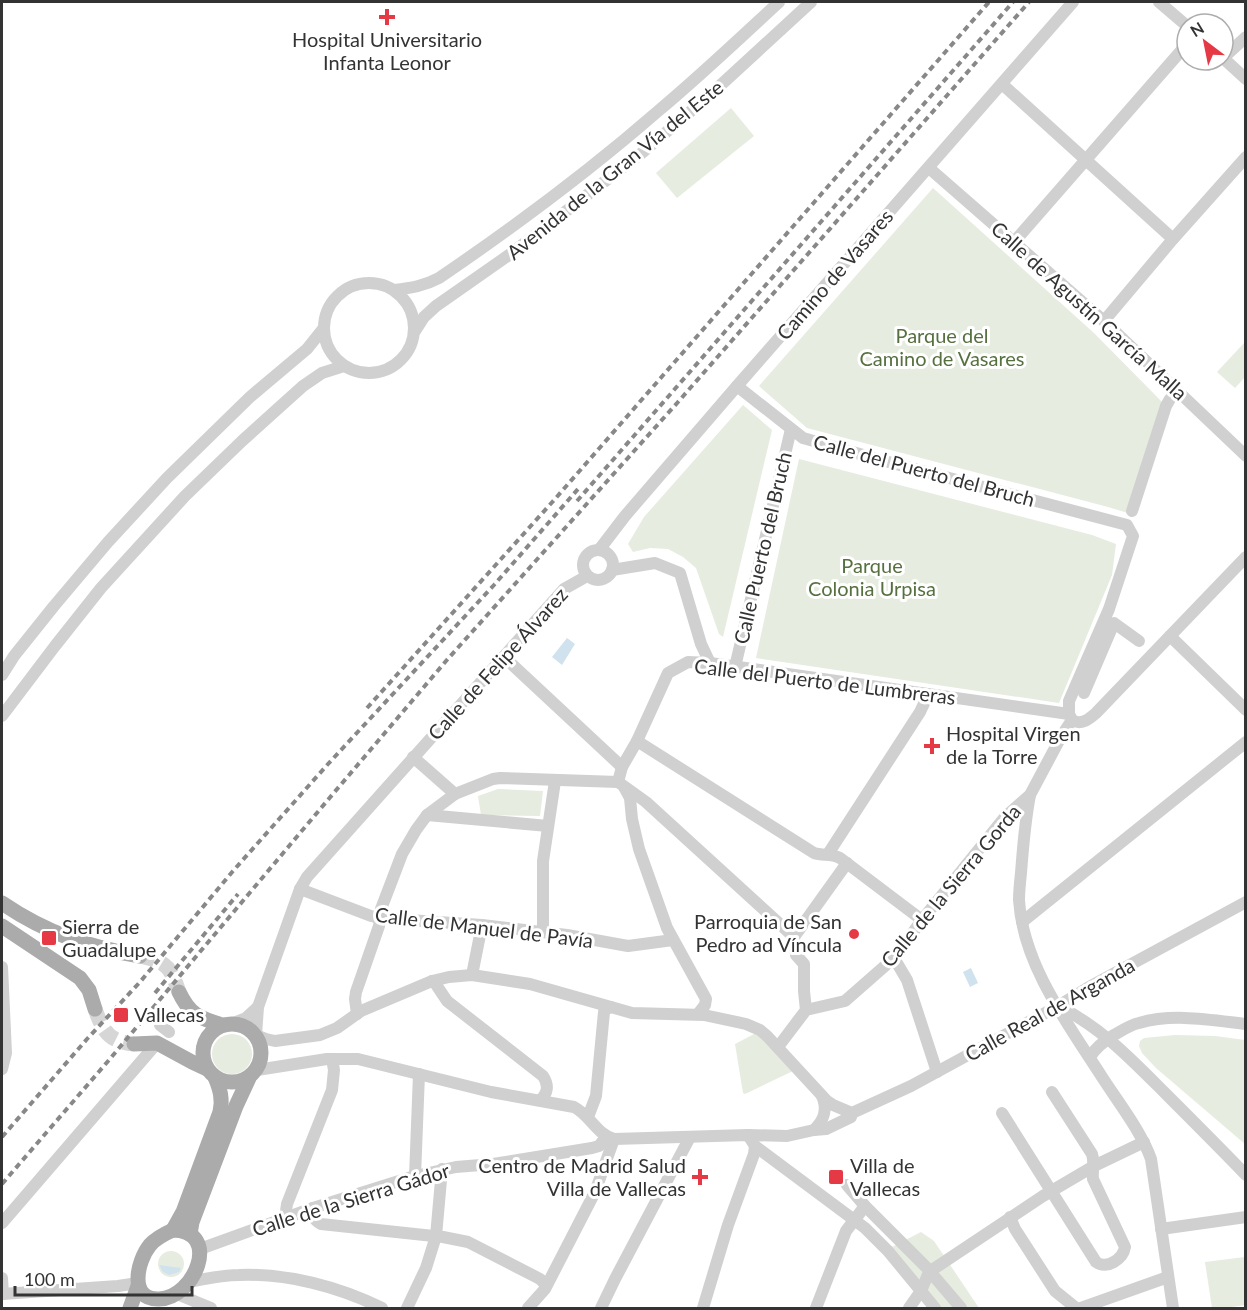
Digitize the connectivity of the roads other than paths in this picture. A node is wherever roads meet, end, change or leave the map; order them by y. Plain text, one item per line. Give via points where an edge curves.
1 (779, 2) edge
2 (811, 2) edge
3 (1073, 2) edge
4 (1159, 2) edge
5 (1175, 16) edge
6 (1175, 58) edge
7 (1002, 84) junction
8 (1245, 157) edge
9 (1085, 160) junction
10 (929, 168) junction
11 (1173, 239) junction
12 (1014, 242) junction
13 (394, 290) junction
14 (1104, 321) junction
15 (323, 329) junction
16 (415, 331) junction
17 (344, 366) junction
18 (737, 386) junction
19 (1170, 399) dead end
20 (791, 429) junction
21 (1245, 456) edge
22 (1132, 511) dead end
23 (1127, 525) joint
24 (599, 550) junction
25 (1245, 557) edge
26 (612, 570) junction
27 (587, 576) junction
28 (1170, 636) junction
29 (1138, 641) dead end
30 (14, 656) junction
31 (504, 657) junction
32 (710, 663) junction
33 (2, 666) edge
34 (735, 667) junction
35 (2, 675) edge
36 (1084, 693) dead end
37 (928, 695) junction
38 (1245, 710) edge
39 (2, 716) edge
40 (1070, 717) junction
41 (637, 741) junction
42 (1245, 742) edge
43 (413, 757) junction
44 (622, 767) junction
45 (555, 781) junction
46 (620, 784) junction
47 (455, 794) junction
48 (1030, 795) junction
49 (427, 815) junction
50 (548, 826) junction
51 (828, 854) junction
52 (847, 863) junction
53 (300, 889) junction
54 (1245, 902) edge
55 (2, 903) edge
56 (380, 918) junction
57 (922, 920) junction
58 (1022, 922) junction
59 (482, 925) junction
60 (2, 926) edge
61 (543, 932) junction
62 (794, 937) junction
63 (673, 940) junction
64 (2, 953) edge
65 (140, 956) tunnel mouth
66 (894, 958) junction
67 (2, 966) edge
68 (472, 975) junction
69 (432, 981) junction
70 (179, 992) tunnel mouth
71 (1058, 1006) junction
72 (258, 1007) junction
73 (611, 1007) junction
74 (95, 1009) tunnel mouth
75 (806, 1010) junction
76 (357, 1014) junction
77 (698, 1014) junction
78 (226, 1024) junction
79 (1245, 1024) edge
80 (256, 1035) junction
81 (1108, 1038) junction
82 (157, 1043) junction
83 (134, 1044) tunnel mouth
84 (778, 1047) junction
85 (1090, 1057) junction
86 (332, 1059) junction
87 (2, 1069) edge
88 (936, 1072) junction
89 (211, 1073) junction
90 (253, 1074) junction
91 (419, 1074) junction
92 (1052, 1092) dead end
93 (822, 1095) junction
94 (540, 1100) junction
95 (852, 1113) junction
96 (1002, 1113) dead end
97 (588, 1117) junction
98 (814, 1130) junction
99 (690, 1137) junction
100 (610, 1138) junction
101 (751, 1141) junction
102 (1144, 1142) junction
103 (1094, 1166) junction
104 (442, 1169) junction
105 (1245, 1175) edge
106 (415, 1176) junction
107 (847, 1185) dead end
108 (1050, 1192) junction
109 (864, 1206) junction
110 (313, 1208) junction
111 (1010, 1217) junction
112 (1245, 1217) edge
113 (285, 1218) junction
114 (853, 1220) junction
115 (2, 1223) edge
116 (1161, 1228) junction
117 (172, 1230) junction
118 (190, 1234) junction
119 (436, 1236) junction
120 (200, 1249) junction
121 (929, 1272) junction
122 (1168, 1277) junction
123 (2, 1278) edge
124 (189, 1282) junction
125 (138, 1285) junction
126 (546, 1285) junction
127 (921, 1291) junction
128 (2, 1294) edge
129 (177, 1294) junction
130 (155, 1304) edge
131 (130, 1308) edge
132 (211, 1308) edge
133 (382, 1308) edge
134 (407, 1308) edge
135 (528, 1308) edge
136 (601, 1308) edge
137 (703, 1308) edge
138 (816, 1308) edge
139 (909, 1308) edge
140 (935, 1308) edge
141 (961, 1308) edge
142 (1078, 1308) edge
143 (1173, 1308) edge

1 - 13 street, Avenida de la Gran Vía del Este via 656,113 497,238 429,284
2 - 16 street, Avenida de la Gran Vía del Este via 643,152 436,306
3 - 7 street, Camino de Vasares
4 - 5 street
6 - 9 street
7 - 9 street
7 - 10 street, Camino de Vasares
8 - 11 street
9 - 11 street
9 - 12 street
10 - 12 street, Calle de Agustín García Malla
10 - 18 street, Camino de Vasares
11 - 14 street
12 - 14 street, Calle de Agustín García Malla
13 - 15 street via 369,282 343,290 331,302
13 - 16 street via 409,309
14 - 21 street, Calle de Agustín García Malla
15 - 17 street via 329,350
15 - 30 street via 307,349 167,478 108,542
16 - 17 street via 406,354 382,372 369,374
17 - 39 street via 322,373 303,386 185,496 101,588
18 - 20 street, Calle del Puerto del Bruch
18 - 24 street, Camino de Vasares
19 - 22 street
20 - 23 street, Calle del Puerto del Bruch via 803,438
20 - 34 street, Calle Puerto del Bruch
23 - 40 street, Calle de la Sierra Gorda via 1133,536 1109,609 1069,701
24 - 26 street via 610,556
24 - 27 street via 589,553 583,561
25 - 28 street
26 - 27 street via 601,580
26 - 32 street via 655,563 680,573
27 - 31 street, Calle de Felipe Álvarez via 564,589
28 - 38 street
28 - 40 street via 1089,720 1077,723
29 - 36 street via 1114,623
30 - 33 street
30 - 35 street
31 - 43 street, Calle de Felipe Álvarez
31 - 44 street
32 - 34 street, Calle del Puerto de Lumbreras
32 - 41 street, Calle del Puerto de Lumbreras via 688,662 668,673
34 - 37 street, Calle del Puerto de Lumbreras
37 - 40 street, Calle del Puerto de Lumbreras
37 - 51 street
40 - 48 street, Calle de la Sierra Gorda
41 - 44 street, Calle del Puerto de Lumbreras
41 - 51 street via 814,854
42 - 58 street
43 - 47 street, Calle de Felipe Álvarez
43 - 53 street, Calle de Felipe Álvarez via 316,865
44 - 46 street, Calle del Puerto de Lumbreras
45 - 46 street
45 - 47 street via 500,778
45 - 50 street
46 - 62 street via 646,802
46 - 63 street via 628,792 639,849
47 - 49 street
48 - 57 street, Calle de la Sierra Gorda via 1005,817
48 - 58 street via 1019,899
49 - 50 street
49 - 56 street via 402,854
50 - 61 street via 543,861
51 - 52 street
52 - 57 street
52 - 62 street
53 - 56 street, Calle de Manuel de Pavía
53 - 72 street, Calle de Felipe Álvarez
54 - 71 street, Calle Real de Arganda
55 - 65 main road via 54,933 87,945
56 - 59 street, Calle de Manuel de Pavía
56 - 76 street via 354,999
57 - 66 street, Calle de la Sierra Gorda
58 - 71 street via 1037,969
59 - 61 street, Calle de Manuel de Pavía
59 - 68 street
60 - 74 main road via 80,978
61 - 63 street, Calle de Manuel de Pavía via 628,946
62 - 75 street via 796,955 804,964
63 - 77 street via 706,999
64 - 67 street
66 - 75 street, Calle de la Sierra Gorda via 845,1001
66 - 88 street via 907,980
67 - 87 street via 6,1053
68 - 69 street
68 - 73 street via 530,984
69 - 76 street
69 - 94 street via 447,1001 543,1076 547,1087
70 - 78 main road via 198,1017
71 - 81 street
71 - 85 street
71 - 88 street, Calle Real de Arganda
72 - 78 street via 246,1018
72 - 80 street, Calle de Felipe Álvarez
73 - 77 street via 640,1013
73 - 97 street via 604,1012 596,1096
75 - 84 street
76 - 80 street via 320,1035 275,1041
77 - 84 street via 746,1024 760,1030
78 - 80 main road via 239,1024
78 - 89 main road via 214,1029 204,1045 202,1053
79 - 81 street via 1158,1019 1137,1023
80 - 90 main road via 262,1053
81 - 85 street
81 - 105 street
82 - 83 main road
82 - 89 main road
82 - 115 street
84 - 93 street
85 - 102 street
86 - 90 street
86 - 91 street via 358,1059
86 - 113 street via 332,1090
88 - 95 street, Calle Real de Arganda
89 - 90 main road via 223,1082 235,1083
89 - 117 main road via 221,1097 220,1112 183,1212
90 - 118 main road via 228,1127
91 - 94 street
91 - 106 street
92 - 103 street via 1092,1154
93 - 95 street
93 - 98 street via 825,1109
94 - 97 street via 574,1107
95 - 98 street, Calle de la Sierra Gádor via 826,1129
96 - 108 street
97 - 100 street
98 - 101 street, Calle de la Sierra Gádor
99 - 100 street, Calle de la Sierra Gádor
99 - 101 street, Calle de la Sierra Gádor
99 - 136 street
100 - 104 street, Calle de la Sierra Gádor via 592,1148
100 - 126 street via 595,1192
101 - 114 street
101 - 137 street via 754,1154
102 - 103 street
102 - 116 street
103 - 108 street
103 - 108 street via 1093,1179 1125,1247 1121,1256 1108,1265 1096,1263
104 - 106 street, Calle de la Sierra Gádor
104 - 119 street
106 - 110 street, Calle de la Sierra Gádor
107 - 109 street
108 - 111 street
109 - 114 street
109 - 121 street
110 - 113 street, Calle de la Sierra Gádor
110 - 119 street via 314,1217 321,1224
111 - 121 street
111 - 142 street via 1055,1292
112 - 116 street
113 - 120 street, Calle de la Sierra Gádor
114 - 127 street via 878,1240
114 - 138 street
116 - 122 street
117 - 118 main road
117 - 125 main road via 152,1242 144,1253
118 - 120 main road
119 - 126 street via 468,1242
119 - 134 street
120 - 124 main road via 198,1266
121 - 127 street
121 - 141 street
122 - 142 street
122 - 143 street
123 - 128 street
124 - 129 main road
124 - 133 street via 236,1275 308,1281
125 - 128 street
125 - 130 main road
125 - 131 main road
126 - 135 street
127 - 139 street
127 - 140 street
129 - 130 main road
129 - 132 street

